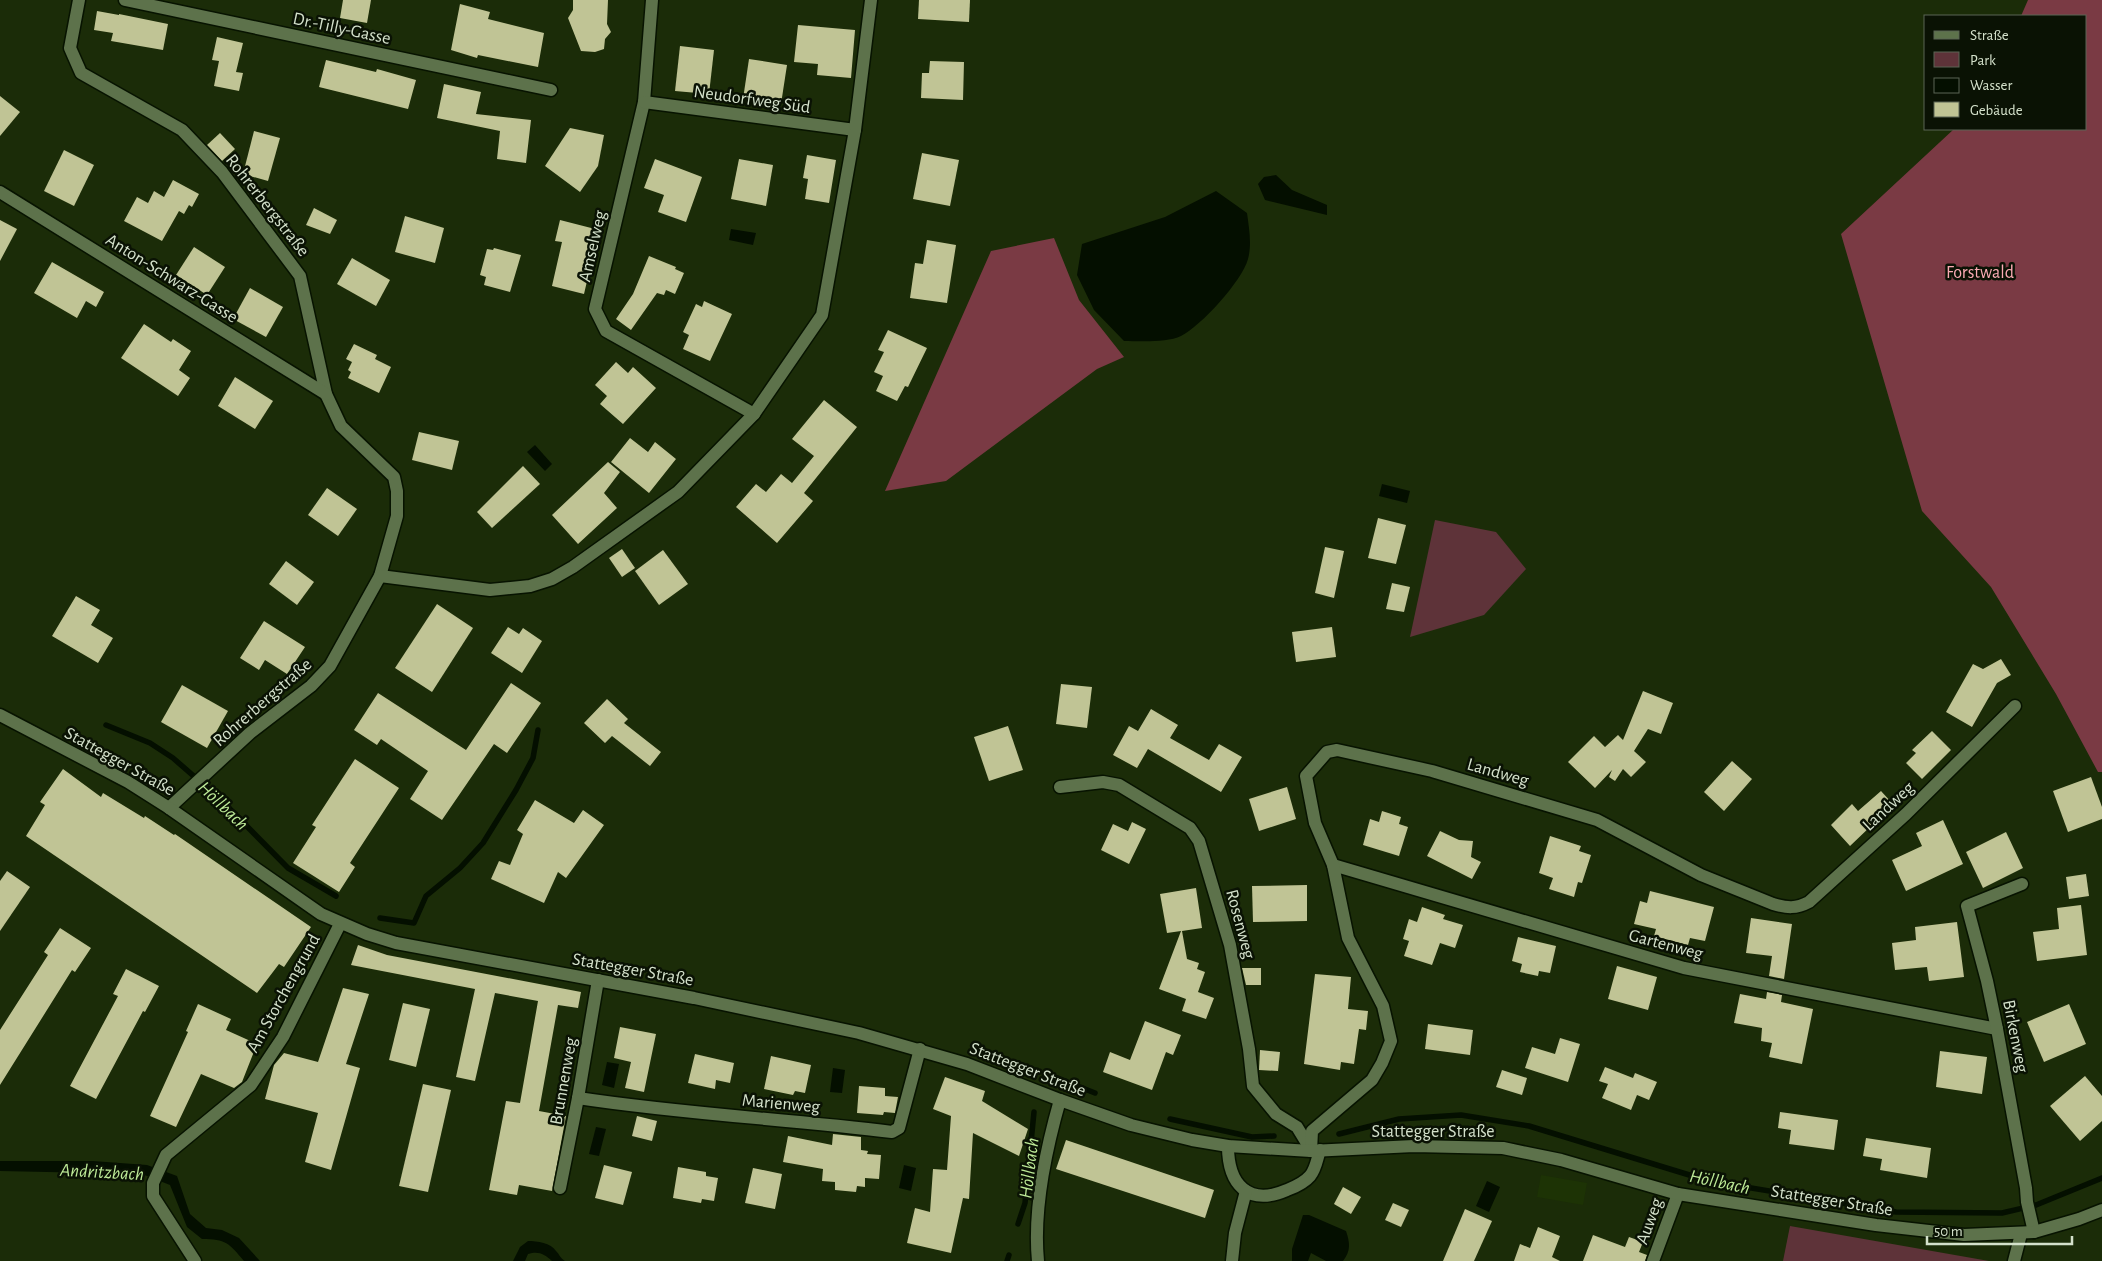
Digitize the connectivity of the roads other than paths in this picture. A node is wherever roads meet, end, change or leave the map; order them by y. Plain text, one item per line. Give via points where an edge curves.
1 (79, 0) edge
2 (125, 0) edge
3 (652, 0) edge
4 (871, 0) edge
5 (551, 90) dead end
6 (644, 102) junction
7 (855, 130) junction
8 (0, 192) edge
9 (326, 394) junction
10 (754, 414) junction
11 (380, 576) junction
12 (2015, 706) dead end
13 (0, 715) edge
14 (1060, 786) dead end
15 (169, 808) junction
16 (1333, 866) junction
17 (2022, 884) dead end
18 (340, 924) junction
19 (598, 980) junction
20 (1997, 1028) junction
21 (920, 1049) junction
22 (578, 1098) junction
23 (1060, 1100) junction
24 (1228, 1146) junction
25 (1315, 1150) junction
26 (560, 1188) dead end
27 (1246, 1191) junction
28 (1678, 1194) junction
29 (2102, 1210) edge
30 (2027, 1233) junction
31 (195, 1261) edge
32 (1038, 1261) edge
33 (1232, 1261) edge
34 (1652, 1261) edge
35 (2014, 1261) edge

1 - 9 street, Rohrerbergstraße via 70,48 81,73 182,130 222,172 300,276
2 - 5 street, Dr.-Tilly-Gasse
3 - 6 street, Amselweg
4 - 7 street
6 - 7 street, Neudorfweg Süd
6 - 10 street, Amselweg via 595,309 606,331
7 - 10 street via 822,316
8 - 9 street, Anton-Schwarz-Gasse
9 - 11 street, Rohrerbergstraße via 341,426 394,477 396,516
10 - 11 street via 678,492 552,579 530,586 490,590
11 - 15 street, Rohrerbergstraße via 330,666 312,686 250,733
12 - 16 street, Landweg via 1906,814 1809,902 1799,907 1773,904 1701,875 1597,820 1432,771 1337,750 1327,752 1306,776 1315,823
13 - 15 street, Stattegger Straße via 128,782
14 - 25 street, Rosenweg via 1103,782 1119,785 1190,828 1199,841 1230,945 1253,1086 1276,1114 1297,1127
15 - 18 street, Stattegger Straße
16 - 20 street, Gartenweg via 1684,968
16 - 25 street, Landweg via 1348,938 1382,1006 1391,1041 1372,1080 1312,1131
17 - 20 street, Birkenweg via 1966,906
18 - 19 street, Stattegger Straße via 396,944
18 - 31 street, Am Storchengrund via 283,1037 251,1085 166,1155 153,1184 153,1196
19 - 21 street, Stattegger Straße via 775,1014
19 - 22 street, Brunnenweg
20 - 30 street, Birkenweg via 2026,1188
21 - 22 street, Marienweg via 899,1128 892,1132
21 - 23 street, Stattegger Straße via 975,1066
22 - 26 street, Brunnenweg
23 - 24 street, Stattegger Straße via 1131,1125
23 - 32 street via 1042,1190
24 - 25 street, Stattegger Straße
24 - 27 street via 1235,1180
25 - 27 street, Landweg via 1311,1175 1301,1184 1279,1194 1251,1195
25 - 28 street, Stattegger Straße via 1414,1146 1503,1148 1561,1160
27 - 33 street
28 - 30 street, Stattegger Straße via 1876,1225 1964,1235
28 - 34 street, Auweg
29 - 30 street, Stattegger Straße
30 - 35 street

